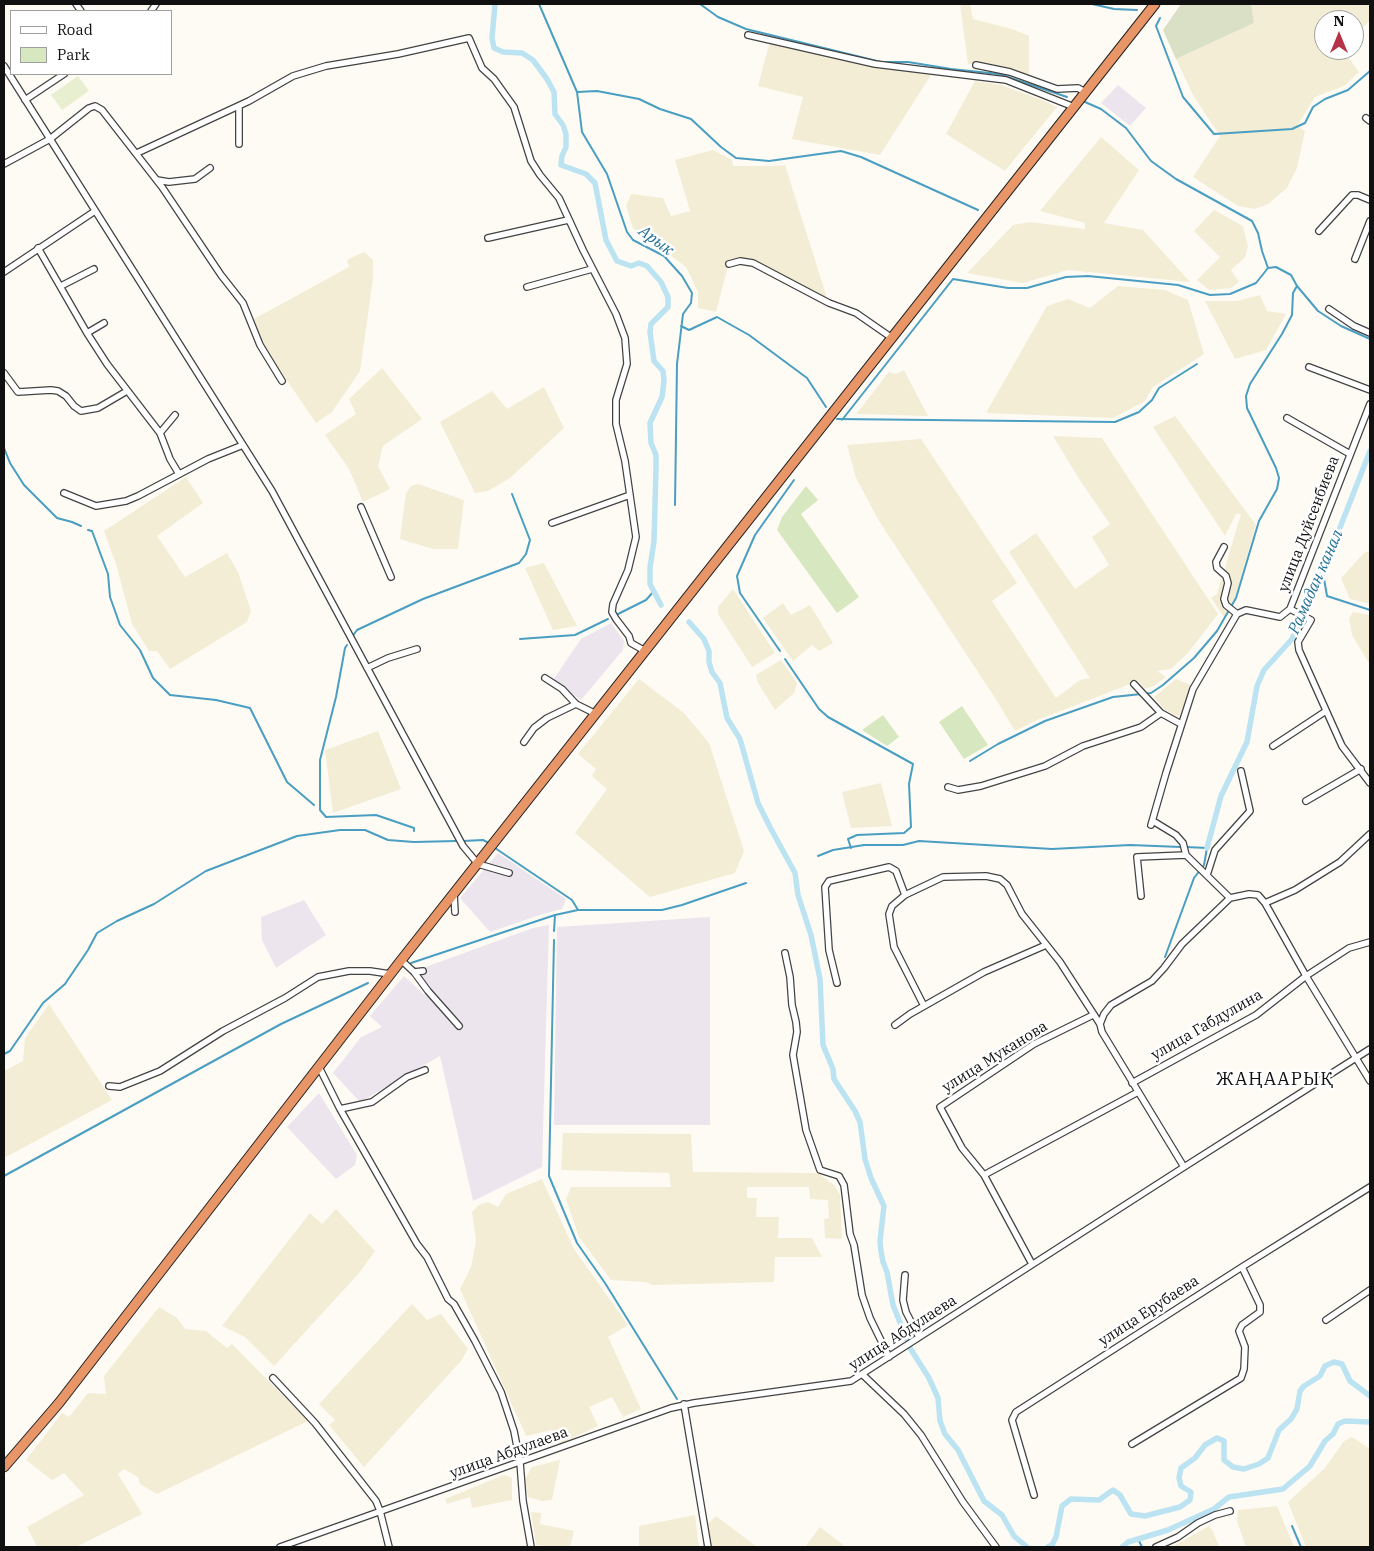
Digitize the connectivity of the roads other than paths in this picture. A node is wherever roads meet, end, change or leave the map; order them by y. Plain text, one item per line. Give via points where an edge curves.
1 (1155, 4) edge
2 (748, 35) dead end
3 (4, 66) edge
4 (976, 66) dead end
5 (62, 75) edge
6 (1085, 92) junction
7 (25, 100) junction
8 (239, 106) junction
9 (1074, 107) junction
10 (50, 139) junction
11 (239, 144) dead end
12 (136, 153) junction
13 (4, 164) edge
14 (210, 168) dead end
15 (157, 180) junction
16 (1370, 200) edge
17 (95, 211) junction
18 (568, 220) junction
19 (1370, 221) edge
20 (1319, 231) dead end
21 (488, 238) dead end
22 (38, 248) junction
23 (1355, 258) dead end
24 (729, 264) dead end
25 (94, 269) dead end
26 (592, 269) junction
27 (4, 272) edge
28 (60, 286) junction
29 (527, 287) dead end
30 (1329, 309) dead end
31 (104, 323) dead end
32 (87, 333) junction
33 (1370, 333) edge
34 (892, 338) junction
35 (1309, 367) dead end
36 (4, 373) edge
37 (282, 381) dead end
38 (1370, 390) edge
39 (127, 391) junction
40 (1370, 404) edge
41 (175, 415) dead end
42 (1287, 418) dead end
43 (160, 433) junction
44 (243, 445) junction
45 (1350, 454) junction
46 (179, 474) junction
47 (64, 493) dead end
48 (630, 496) junction
49 (361, 507) dead end
50 (552, 523) dead end
51 (1224, 547) dead end
52 (391, 577) dead end
53 (1290, 609) junction
54 (1237, 614) junction
55 (417, 649) dead end
56 (645, 651) junction
57 (367, 668) junction
58 (545, 678) dead end
59 (1134, 684) dead end
60 (576, 704) junction
61 (1326, 711) junction
62 (1161, 713) junction
63 (596, 714) junction
64 (1181, 724) junction
65 (524, 742) dead end
66 (1273, 746) dead end
67 (1361, 769) junction
68 (1241, 772) dead end
69 (1370, 783) edge
70 (948, 786) dead end
71 (1306, 801) dead end
72 (1370, 834) edge
73 (1186, 855) junction
74 (478, 864) junction
75 (509, 873) dead end
76 (1207, 876) junction
77 (454, 894) junction
78 (906, 895) junction
79 (1141, 896) dead end
80 (1230, 898) junction
81 (1265, 904) junction
82 (455, 912) dead end
83 (1370, 942) edge
84 (1046, 945) junction
85 (785, 953) dead end
86 (401, 960) junction
87 (423, 971) dead end
88 (414, 972) junction
89 (390, 974) junction
90 (1306, 976) junction
91 (837, 983) dead end
92 (924, 1006) junction
93 (1093, 1015) junction
94 (1100, 1024) junction
95 (895, 1025) dead end
96 (459, 1026) dead end
97 (1370, 1049) edge
98 (1356, 1059) junction
99 (319, 1067) junction
100 (425, 1070) dead end
101 (1370, 1081) edge
102 (1132, 1083) junction
103 (108, 1086) dead end
104 (1138, 1092) junction
105 (340, 1109) junction
106 (1184, 1166) junction
107 (984, 1174) junction
108 (1370, 1187) edge
109 (1032, 1264) junction
110 (1242, 1267) junction
111 (904, 1274) dead end
112 (1370, 1290) edge
113 (1326, 1320) dead end
114 (919, 1337) junction
115 (889, 1357) junction
116 (863, 1375) junction
117 (273, 1378) dead end
118 (684, 1404) junction
119 (1132, 1444) dead end
120 (520, 1462) junction
121 (4, 1467) edge
122 (1034, 1495) dead end
123 (380, 1511) junction
124 (1230, 1511) dead end
125 (280, 1547) edge
126 (389, 1547) edge
127 (531, 1547) edge
128 (708, 1547) edge
129 (996, 1547) edge
130 (1156, 1547) edge

1 - 6 highway
2 - 9 street via 875,64 1006,80
3 - 7 street
4 - 6 street via 1010,72 1056,89 1078,88
5 - 7 street
6 - 9 highway
7 - 10 street
8 - 11 street
8 - 12 street
8 - 18 street via 293,76 313,69 469,38 482,68 514,107 531,161 559,198
9 - 34 highway
10 - 12 street via 95,106 102,110
10 - 13 street
10 - 17 street
12 - 15 street
14 - 15 street via 195,179
15 - 37 street via 243,303 260,345
16 - 20 street via 1352,195
17 - 22 street
17 - 44 street
18 - 21 street
18 - 26 street
19 - 23 street
22 - 27 street
22 - 28 street
24 - 34 street via 740,261 753,263 829,303 856,313
25 - 28 street
26 - 29 street
26 - 48 street via 621,326 627,349 627,364 616,400 616,424
28 - 32 street
30 - 33 street
31 - 32 street
32 - 39 street
34 - 56 highway
35 - 38 street
36 - 39 street via 18,392 58,391 81,411 98,408
39 - 43 street
40 - 45 street, улица Дуйсенбиева
41 - 43 street
42 - 45 street
43 - 46 street
44 - 46 street
44 - 57 street via 282,509
45 - 53 street, улица Дуйсенбиева
46 - 47 street via 126,501 99,506
48 - 50 street
48 - 56 street via 636,537 612,612 632,644
49 - 52 street
51 - 54 street via 1216,562 1217,568 1228,582 1224,599 1226,605
53 - 54 street, улица Дуйсенбиева via 1280,617 1246,610
53 - 61 street via 1311,620 1298,642 1299,650
54 - 64 street via 1193,689
55 - 57 street
56 - 63 highway
57 - 74 street via 463,846
58 - 60 street
59 - 62 street
60 - 63 street
60 - 65 street via 547,718
61 - 66 street
61 - 67 street via 1342,746
62 - 64 street
62 - 70 street via 1141,728 1083,746 1045,766 981,786 958,790
63 - 74 highway
64 - 73 street via 1152,823 1176,835 1183,843
67 - 69 street
67 - 71 street
68 - 76 street via 1250,811 1215,850
72 - 81 street via 1340,862
73 - 76 street
73 - 79 street via 1138,858
74 - 75 street
74 - 77 highway
76 - 80 street
77 - 82 street
77 - 86 highway
78 - 84 street via 943,877 986,876 1000,879
78 - 91 street via 896,871 889,867 829,881 825,887 829,950
78 - 92 street via 892,906 890,914 894,947
80 - 81 street via 1258,895
80 - 94 street via 1182,944 1152,981 1111,1005
81 - 90 street
83 - 90 street, улица Габдулина via 1349,948
84 - 92 street via 984,972
84 - 93 street
85 - 115 street via 796,1022 792,1055 806,1130 820,1170 839,1176 844,1185 862,1295
86 - 88 street
86 - 89 highway
87 - 88 street
88 - 96 street
89 - 99 highway
89 - 103 street via 349,971 318,978 223,1031 160,1071 120,1087
90 - 98 street
90 - 102 street, улица Габдулина via 1256,1015
92 - 95 street
93 - 94 street
93 - 107 street, улица Муканова via 1034,1044 940,1107 962,1148
94 - 102 street
97 - 98 street, улица Абдулаева
98 - 101 street
98 - 106 street, улица Абдулаева
99 - 105 street
99 - 121 highway via 59,1403
100 - 105 street via 407,1077 372,1102
102 - 104 street
104 - 106 street
104 - 107 street
105 - 120 street via 448,1299 476,1341 501,1392 514,1430
106 - 109 street, улица Абдулаева
107 - 109 street, улица Муканова
108 - 110 street, улица Ерубаева
109 - 114 street, улица Абдулаева
110 - 119 street via 1260,1305 1260,1312 1239,1331 1245,1347 1241,1378
110 - 122 street, улица Ерубаева via 1016,1412 1012,1420
111 - 114 street via 903,1300
112 - 113 street
114 - 115 street, улица Абдулаева
115 - 116 street, улица Абдулаева
116 - 118 street, улица Абдулаева via 834,1385
116 - 129 street via 904,1414
117 - 123 street via 315,1423 376,1501
118 - 120 street, улица Абдулаева
118 - 128 street
120 - 123 street, улица Абдулаева
120 - 127 street
123 - 125 street, улица Абдулаева
123 - 126 street
124 - 130 street via 1216,1515

